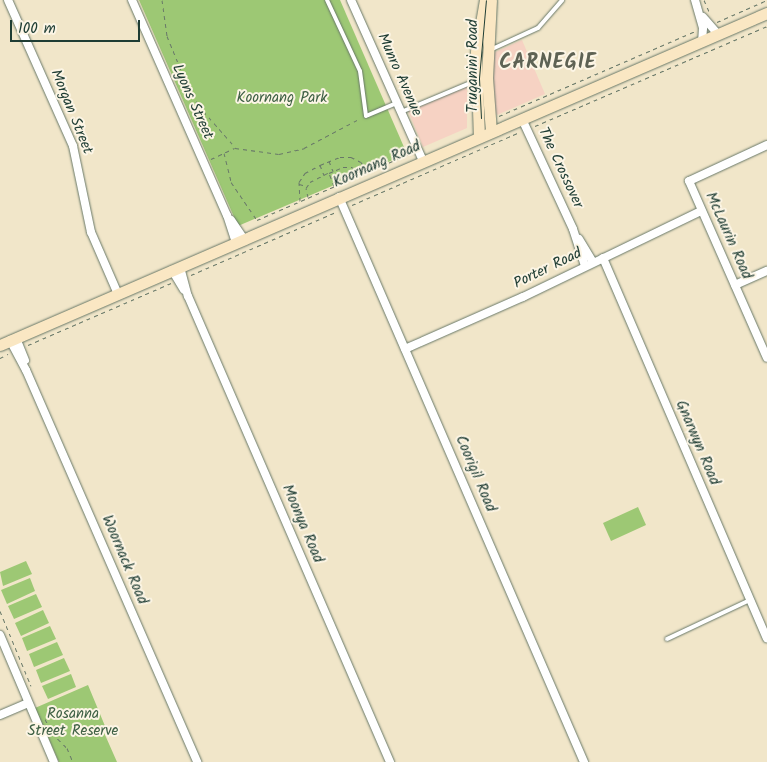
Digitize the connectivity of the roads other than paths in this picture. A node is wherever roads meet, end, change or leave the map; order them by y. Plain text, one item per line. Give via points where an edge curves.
1 (8, 0) edge
2 (132, 0) edge
3 (327, 0) edge
4 (351, 0) edge
5 (485, 0) edge
6 (491, 0) edge
7 (562, 0) edge
8 (695, 0) edge
9 (767, 13) edge
10 (706, 27) junction
11 (718, 34) junction
12 (702, 41) junction
13 (488, 50) junction
14 (475, 81) junction
15 (396, 103) junction
16 (401, 112) junction
17 (524, 124) junction
18 (491, 132) junction
19 (479, 136) junction
20 (767, 145) edge
21 (420, 156) junction
22 (337, 192) junction
23 (701, 211) junction
24 (573, 229) junction
25 (240, 241) junction
26 (602, 258) junction
27 (594, 262) junction
28 (585, 266) junction
29 (767, 271) edge
30 (179, 274) junction
31 (735, 285) junction
32 (118, 294) junction
33 (12, 345) edge
34 (405, 349) junction
35 (767, 358) edge
36 (750, 600) junction
37 (0, 636) edge
38 (767, 638) edge
39 (667, 639) dead end
40 (28, 703) junction
41 (0, 715) edge
42 (54, 762) edge
43 (197, 762) edge
44 (390, 762) edge
45 (584, 762) edge

1 - 32 street, Morgan Street via 73,146 91,232
2 - 25 street, Lyons Street
3 - 15 lane via 360,71 366,116
4 - 15 street, Munro Avenue
5 - 14 street, Truganini Road via 477,34
6 - 13 street, Truganini Road
7 - 13 lane via 538,28
8 - 10 street
9 - 11 street, Koornang Road
10 - 11 street
10 - 12 street
11 - 12 street, Koornang Road
12 - 17 street, Koornang Road
13 - 18 street, Truganini Road
14 - 16 lane
14 - 19 street, Truganini Road
15 - 16 street, Munro Avenue
16 - 21 street, Munro Avenue
17 - 18 street, Koornang Road
17 - 24 street, The Crossover
18 - 19 street, Koornang Road
19 - 21 street, Koornang Road
20 - 23 street, McLaurin Road via 689,181
21 - 22 street, Koornang Road
22 - 25 street, Koornang Road
22 - 34 street, Coorigil Road
23 - 26 street, Porter Road
23 - 31 street, McLaurin Road
24 - 27 street, The Crossover
24 - 28 street, The Crossover
25 - 30 street, Koornang Road
26 - 27 street, Porter Road
26 - 36 street, Gnarwyn Road
27 - 28 street, Porter Road
28 - 34 street, Porter Road
29 - 31 street
30 - 32 street, Koornang Road
30 - 44 street, Moonya Road
31 - 35 street, McLaurin Road
32 - 33 street, Koornang Road
33 - 43 street, Woornack Road via 26,370
34 - 45 street, Coorigil Road
36 - 38 street, Gnarwyn Road
36 - 39 lane
37 - 40 street
40 - 41 street
40 - 42 street

